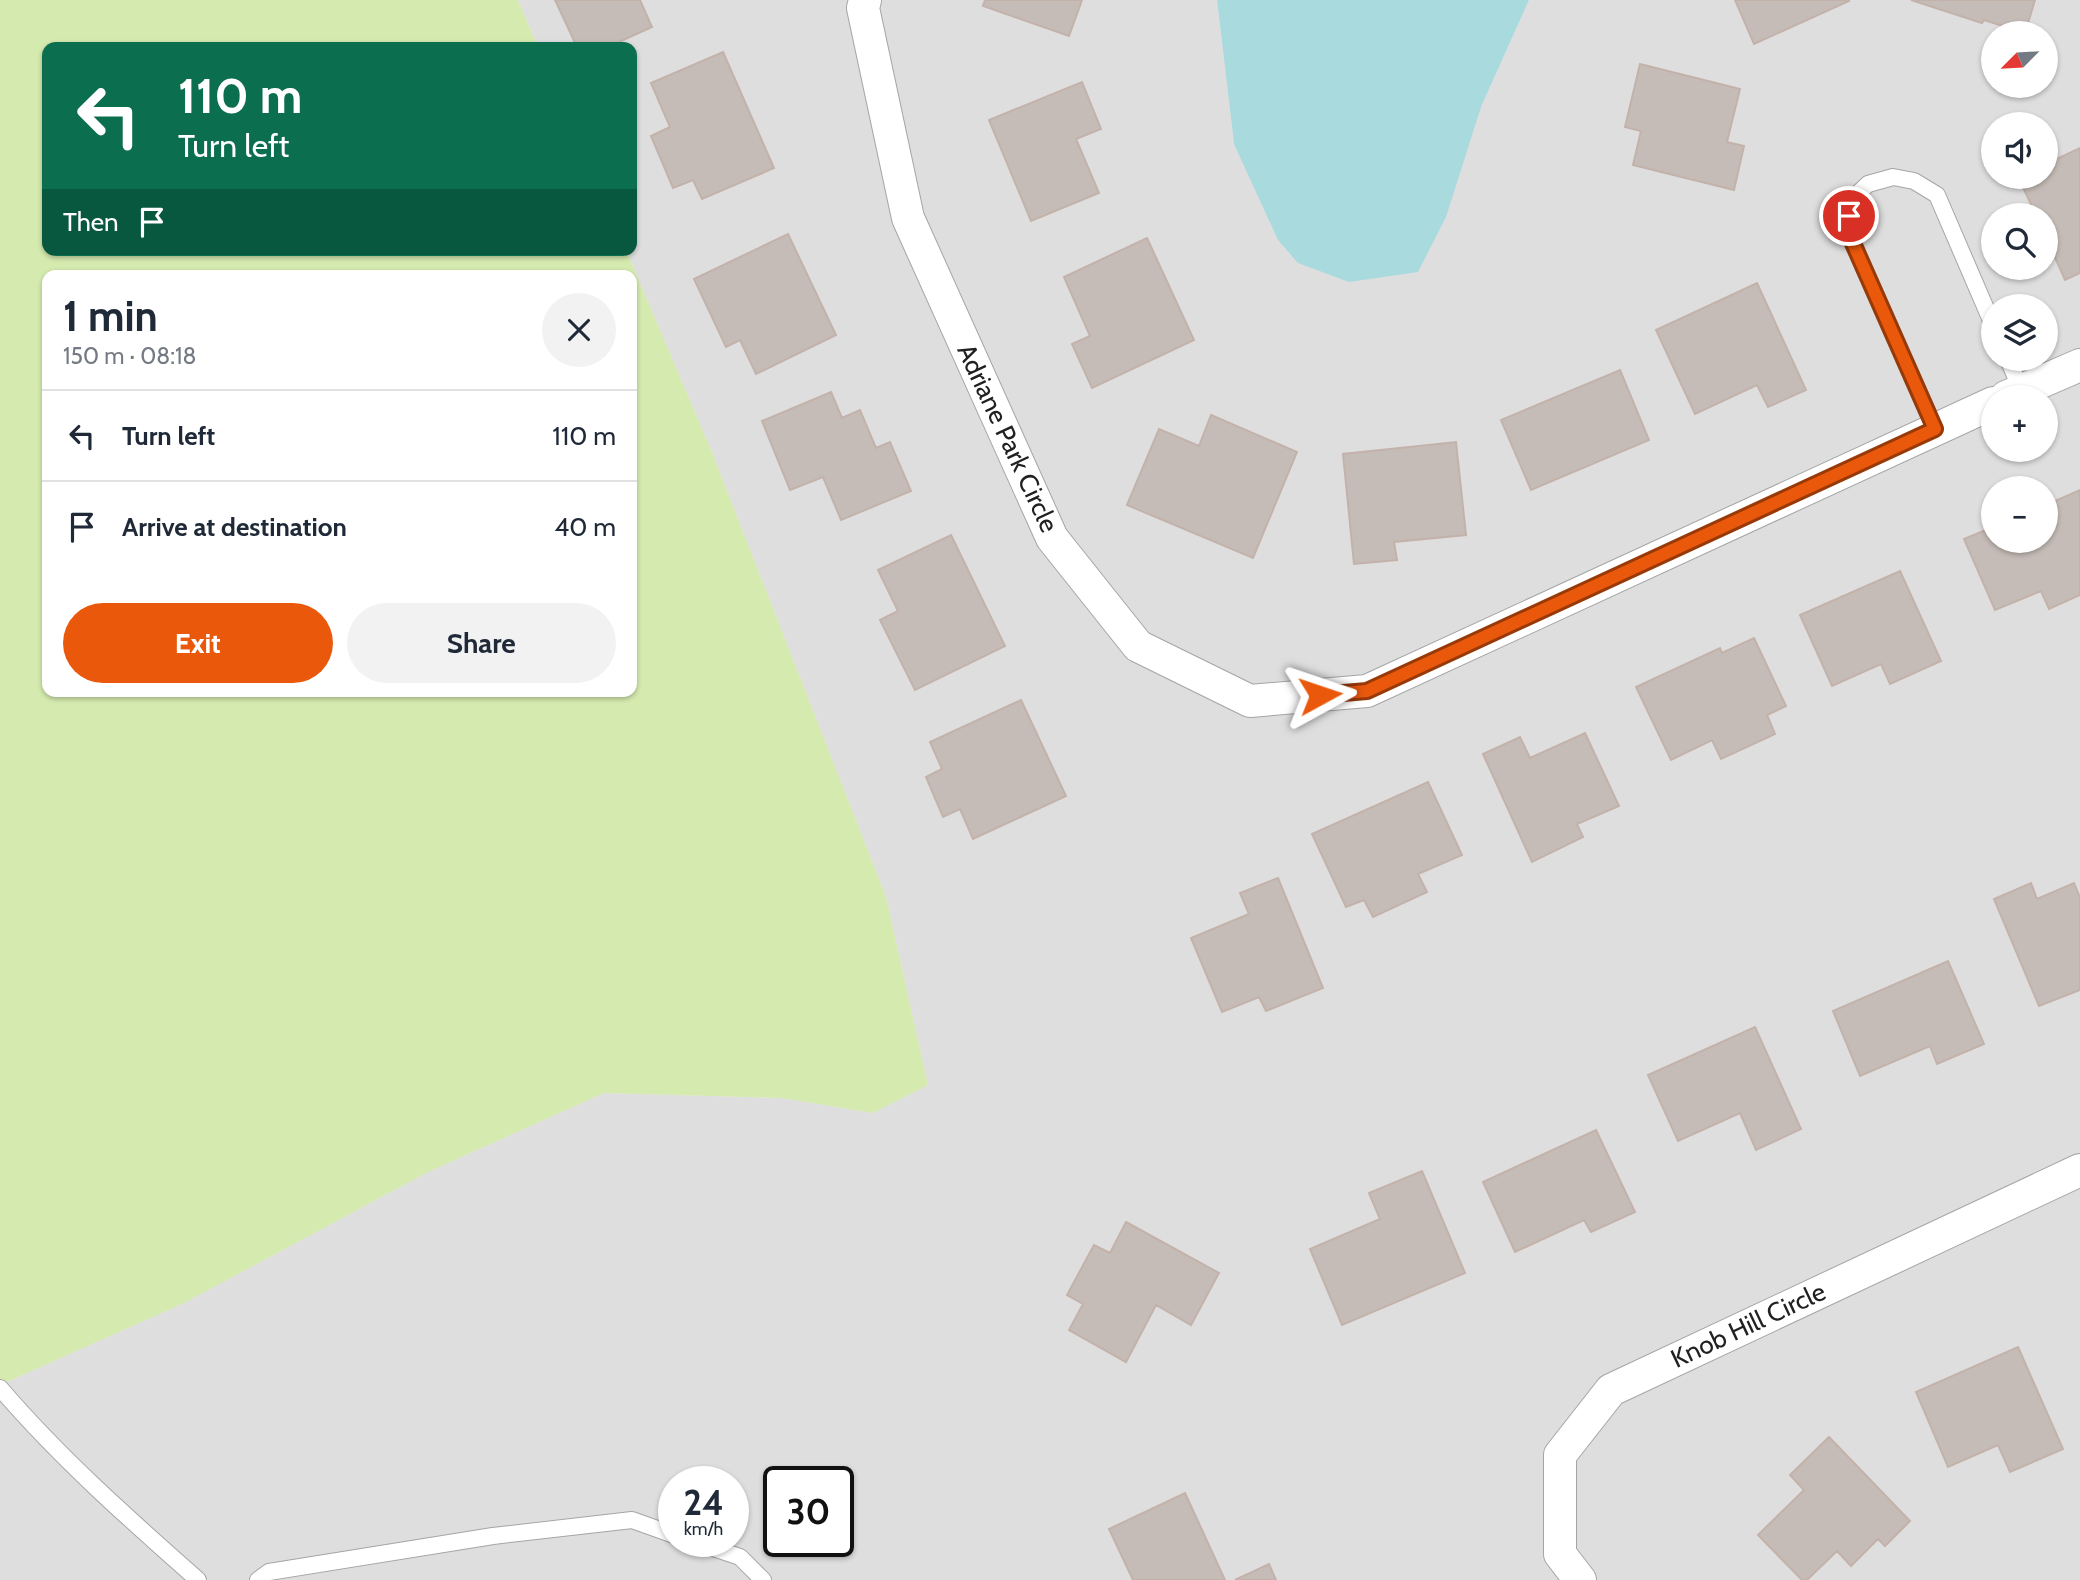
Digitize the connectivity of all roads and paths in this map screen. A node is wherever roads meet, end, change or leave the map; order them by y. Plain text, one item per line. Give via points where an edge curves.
1 (864, 0) edge
2 (1981, 297) edge
3 (2080, 365) edge
4 (2034, 385) edge
5 (1981, 409) edge
6 (1935, 429) junction
7 (2080, 1170) edge
8 (0, 1388) edge
9 (658, 1529) edge
10 (740, 1557) edge
11 (198, 1580) edge
12 (258, 1580) edge
13 (763, 1580) edge
14 (1580, 1580) edge

1 - 6 street, Adriane Park Circle via 908,218 1052,538 1138,646 1250,701 1367,691
2 - 6 lane via 1937,195 1914,181 1893,177 1868,184 1851,200 1848,232
3 - 4 street, Adriane Park Circle
5 - 6 street, Adriane Park Circle
7 - 14 street, Knob Hill Circle via 1611,1390 1560,1455 1560,1554
8 - 11 lane via 119,1511
9 - 12 lane via 632,1520 494,1536 296,1567 270,1572
10 - 13 lane

